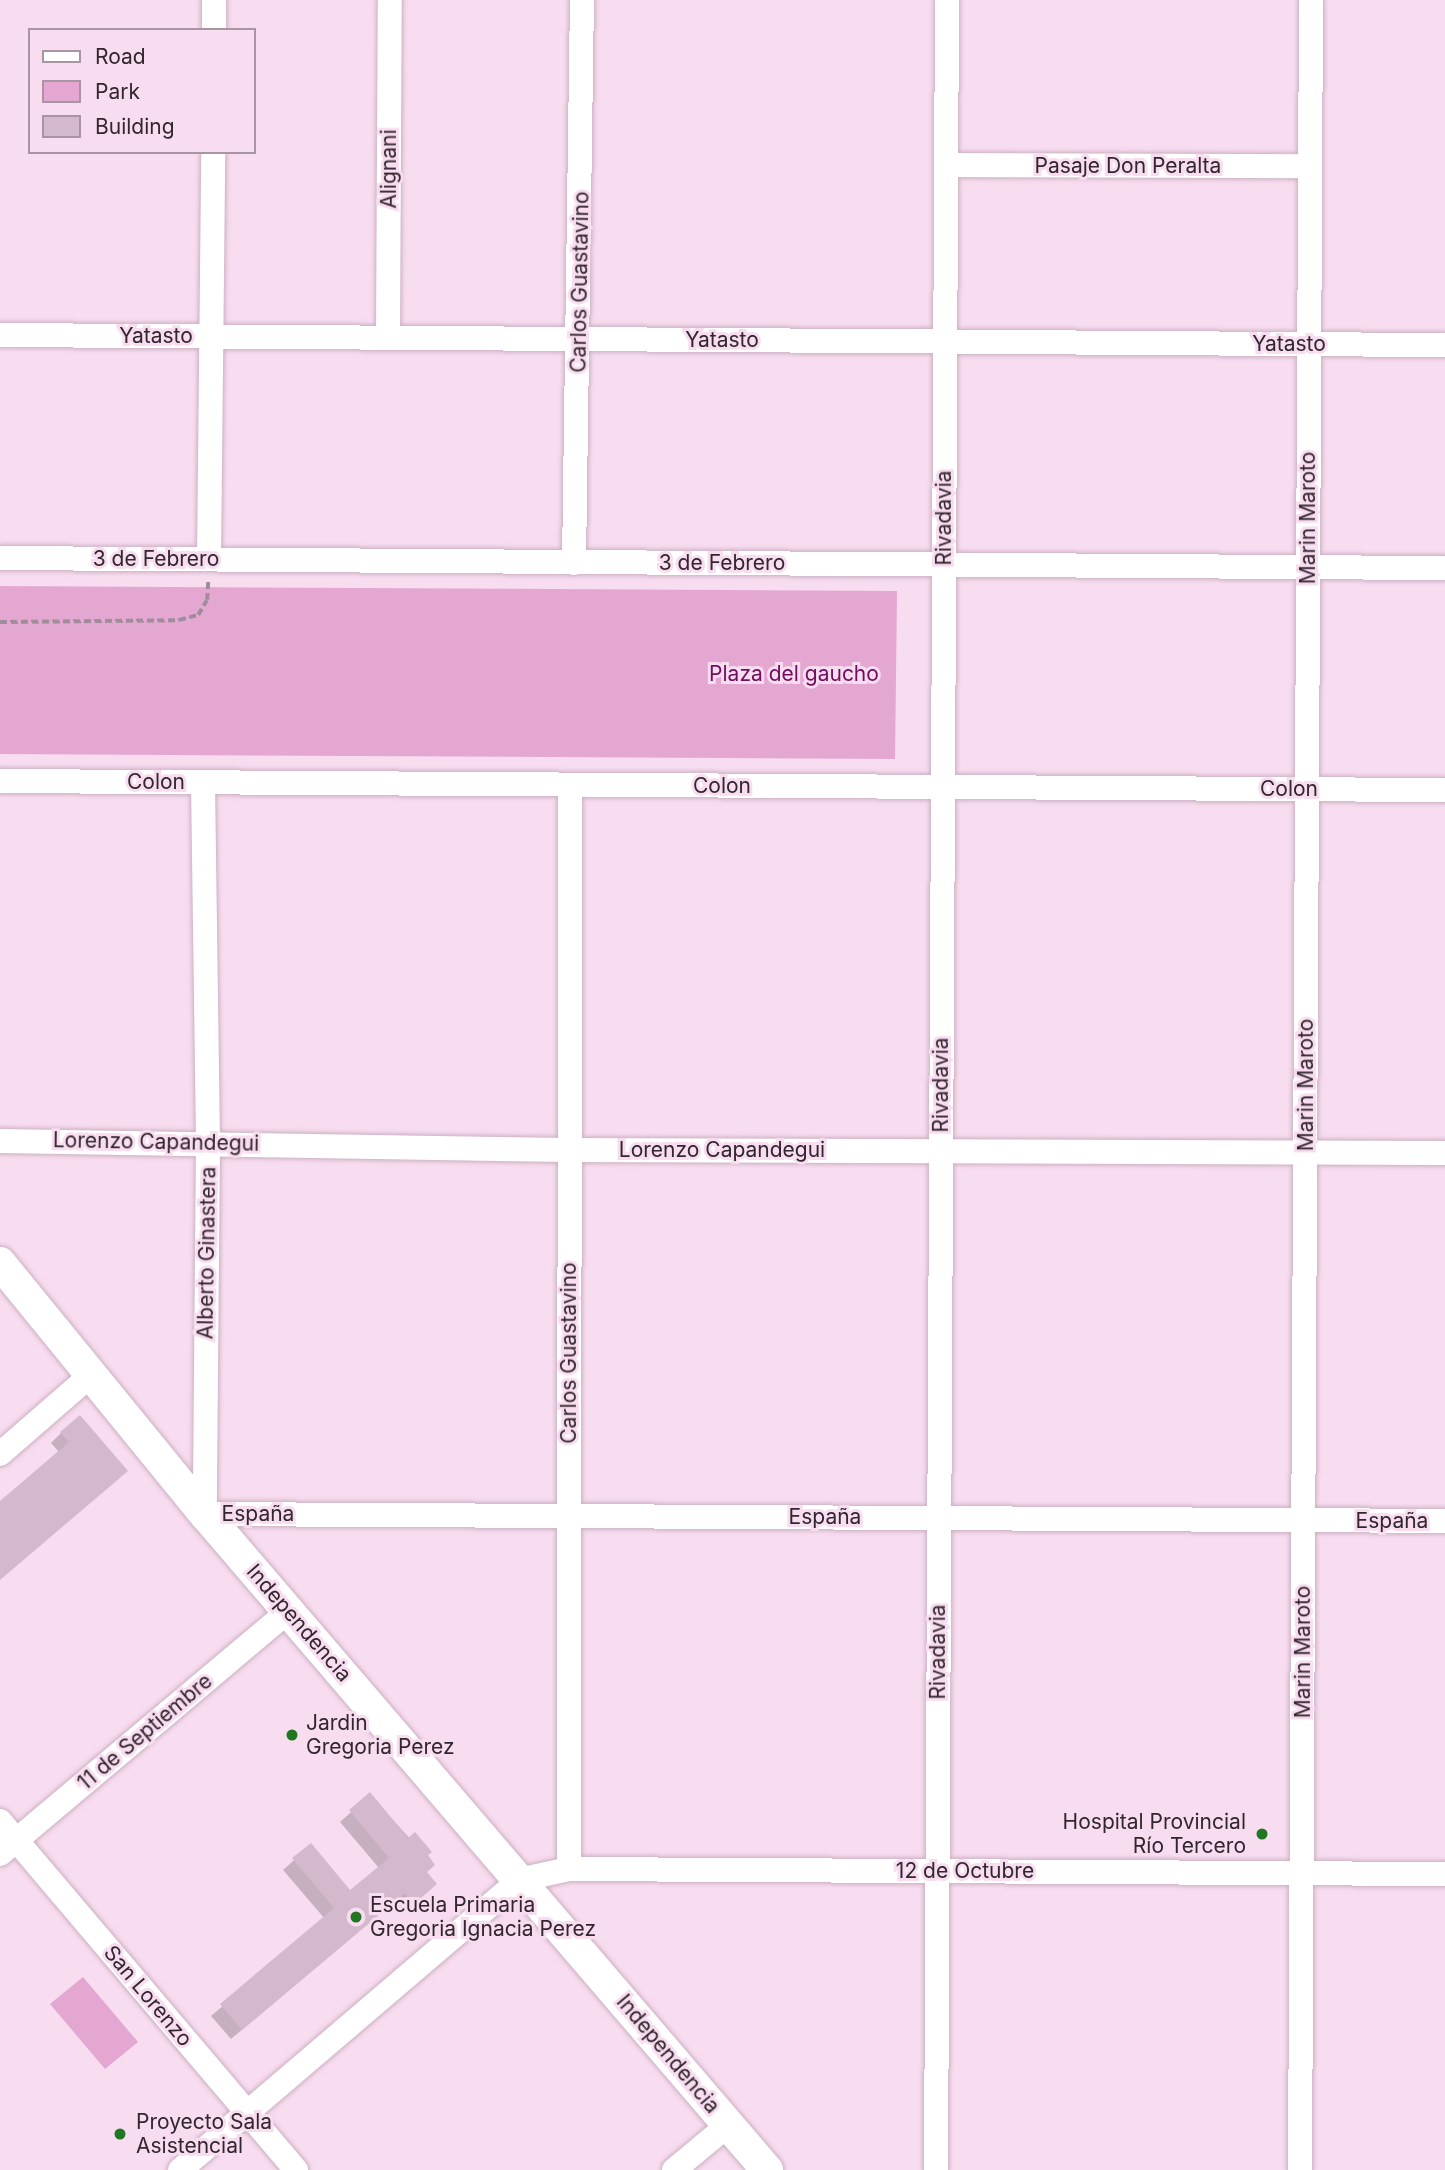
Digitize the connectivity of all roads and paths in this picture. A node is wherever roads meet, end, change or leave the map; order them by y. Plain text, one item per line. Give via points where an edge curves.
1 (214, 0) edge
2 (390, 0) edge
3 (582, 0) edge
4 (947, 0) edge
5 (1311, 0) edge
6 (214, 28) edge
7 (213, 154) edge
8 (946, 165) junction
9 (1310, 166) junction
10 (0, 335) edge
11 (211, 337) junction
12 (388, 338) junction
13 (581, 339) junction
14 (945, 341) junction
15 (1309, 344) junction
16 (1445, 345) edge
17 (0, 558) edge
18 (209, 559) junction
19 (574, 563) junction
20 (944, 564) junction
21 (1308, 567) junction
22 (1445, 568) edge
23 (0, 622) edge
24 (0, 781) edge
25 (203, 783) junction
26 (570, 785) junction
27 (943, 787) junction
28 (1307, 789) junction
29 (1445, 790) edge
30 (0, 1141) edge
31 (208, 1142) junction
32 (569, 1150) junction
33 (941, 1151) junction
34 (1305, 1152) junction
35 (1445, 1153) edge
36 (0, 1263) edge
37 (92, 1374) junction
38 (0, 1454) edge
39 (205, 1514) junction
40 (569, 1516) junction
41 (939, 1518) junction
42 (1303, 1520) junction
43 (1445, 1521) edge
44 (290, 1610) junction
45 (0, 1821) edge
46 (8, 1847) edge
47 (569, 1869) junction
48 (937, 1871) junction
49 (1301, 1873) junction
50 (1445, 1874) edge
51 (519, 1880) junction
52 (248, 2113) junction
53 (728, 2125) junction
54 (180, 2170) edge
55 (296, 2170) edge
56 (674, 2170) edge
57 (767, 2170) edge
58 (936, 2170) edge
59 (1300, 2170) edge

1 - 6 street
2 - 12 street, Alignani
3 - 13 street, Carlos Guastavino
4 - 8 street, Rivadavia
5 - 9 street, Marin Maroto
7 - 11 street
8 - 9 street, Pasaje Don Peralta
8 - 14 street, Rivadavia
9 - 15 street, Marin Maroto
10 - 11 street, Yatasto
11 - 12 street, Yatasto
11 - 18 street
12 - 13 street, Yatasto
13 - 14 street, Yatasto
13 - 19 street, Carlos Guastavino
14 - 15 street, Yatasto
14 - 20 street, Rivadavia
15 - 16 street, Yatasto
15 - 21 street, Marin Maroto
17 - 18 street, 3 de Febrero
18 - 19 street, 3 de Febrero
18 - 23 path via 207,600 198,615 179,620
19 - 20 street, 3 de Febrero
20 - 21 street, 3 de Febrero
20 - 27 street, Rivadavia
21 - 22 street, 3 de Febrero
21 - 28 street, Marin Maroto
24 - 25 street, Colon
25 - 26 street, Colon
25 - 31 street, Alberto Ginastera
26 - 27 street, Colon
26 - 32 street, Carlos Guastavino
27 - 28 street, Colon
27 - 33 street, Rivadavia
28 - 29 street, Colon
28 - 34 street, Marin Maroto
30 - 31 street, Lorenzo Capandegui
31 - 32 street, Lorenzo Capandegui
31 - 39 street, Alberto Ginastera
32 - 33 street, Lorenzo Capandegui
32 - 40 street, Carlos Guastavino
33 - 34 street, Lorenzo Capandegui
33 - 41 street, Rivadavia
34 - 35 street, Lorenzo Capandegui
34 - 42 street, Marin Maroto
36 - 37 main road, Independencia
37 - 38 street
37 - 39 main road, Independencia
39 - 40 street, España
39 - 44 main road, Independencia
40 - 41 street, España
40 - 47 street, Carlos Guastavino
41 - 42 street, España
41 - 48 street, Rivadavia
42 - 43 street, España
42 - 49 street, Marin Maroto
44 - 46 street, 11 de Septiembre
44 - 51 main road, Independencia
45 - 46 street, San Lorenzo
46 - 52 street, San Lorenzo
47 - 48 street, 12 de Octubre
47 - 51 street
48 - 49 street, 12 de Octubre
48 - 58 street, Rivadavia
49 - 50 street, 12 de Octubre
49 - 59 street, Marin Maroto
51 - 52 street
51 - 53 main road, Independencia
52 - 54 street
52 - 55 street, San Lorenzo
53 - 56 street
53 - 57 main road, Independencia

